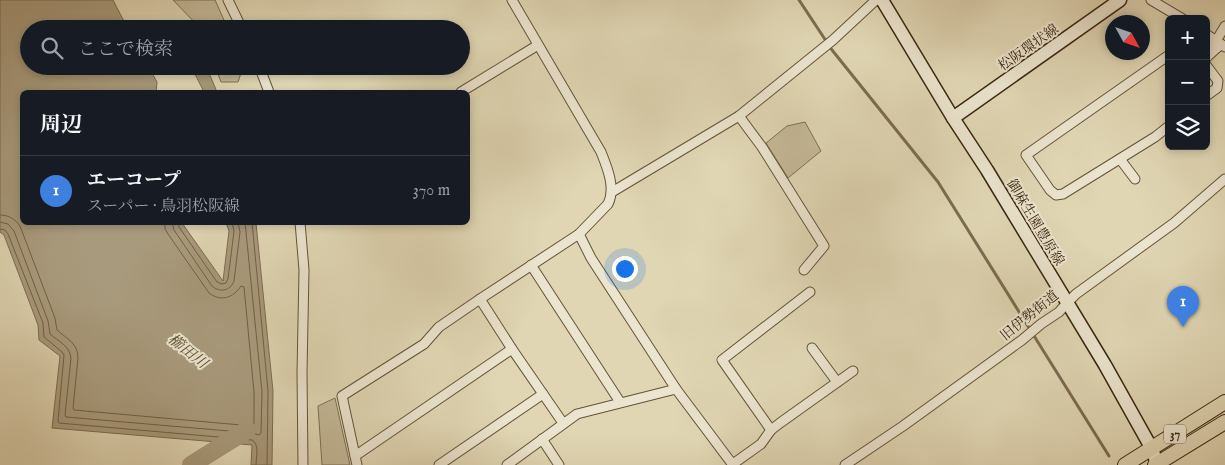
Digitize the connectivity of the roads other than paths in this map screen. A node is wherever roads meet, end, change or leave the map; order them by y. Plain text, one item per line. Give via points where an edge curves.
1 (228, 0) edge
2 (512, 0) edge
3 (876, 0) edge
4 (882, 0) edge
5 (1120, 0) edge
6 (1151, 0) edge
7 (1176, 15) edge
8 (238, 20) edge
9 (1225, 26) edge
10 (1210, 37) edge
11 (538, 45) junction
12 (1220, 45) edge
13 (1210, 54) edge
14 (1165, 58) edge
15 (1210, 70) edge
16 (262, 75) edge
17 (268, 90) edge
18 (464, 90) edge
19 (1210, 93) edge
20 (739, 116) junction
21 (953, 118) junction
22 (1165, 129) edge
23 (1120, 159) junction
24 (1225, 178) edge
25 (1135, 179) dead end
26 (612, 192) junction
27 (300, 225) edge
28 (579, 234) junction
29 (531, 264) junction
30 (804, 270) dead end
31 (810, 292) dead end
32 (480, 299) junction
33 (1067, 303) junction
34 (812, 348) dead end
35 (512, 349) junction
36 (853, 371) dead end
37 (837, 382) junction
38 (676, 389) junction
39 (543, 394) junction
40 (620, 402) junction
41 (1225, 402) edge
42 (1225, 422) edge
43 (563, 423) junction
44 (772, 430) junction
45 (542, 439) junction
46 (1152, 449) junction
47 (356, 460) edge
48 (733, 464) edge
49 (303, 465) edge
50 (439, 465) edge
51 (507, 465) edge
52 (559, 465) edge
53 (845, 465) edge
54 (1125, 465) edge
55 (1156, 465) edge

1 - 8 street
2 - 11 street
3 - 20 street
4 - 21 main road, 御麻生園豊原線
5 - 21 main road, 松阪環状線
6 - 7 street
9 - 12 street
10 - 12 street
11 - 18 street
11 - 26 street via 601,152
12 - 13 street
14 - 23 street via 1026,155 1056,195 1063,194
15 - 19 street via 1218,81 1217,88
16 - 17 street
20 - 26 street
20 - 30 street via 824,246
21 - 33 main road, 御麻生園豊原線
22 - 23 street
23 - 25 street
24 - 33 street, 旧伊勢街道 via 1174,223
26 - 28 street via 608,204
27 - 49 street via 304,270
28 - 29 street
28 - 38 street via 591,258
29 - 32 street
29 - 40 street
31 - 44 street via 722,360
32 - 35 street
32 - 47 street via 440,327 424,344 342,396
33 - 46 main road, 御麻生園豊原線
33 - 53 street, 旧伊勢街道 via 1022,340
34 - 37 street
35 - 39 street
35 - 47 street
36 - 37 street
37 - 44 street
38 - 40 street
38 - 48 street
39 - 43 street
39 - 50 street
40 - 43 street via 577,414
41 - 46 main road, 37
42 - 55 main road, 37
43 - 45 street
44 - 48 street via 761,444
45 - 51 street
45 - 52 street
46 - 54 main road, 37
46 - 55 main road, 御麻生園豊原線

